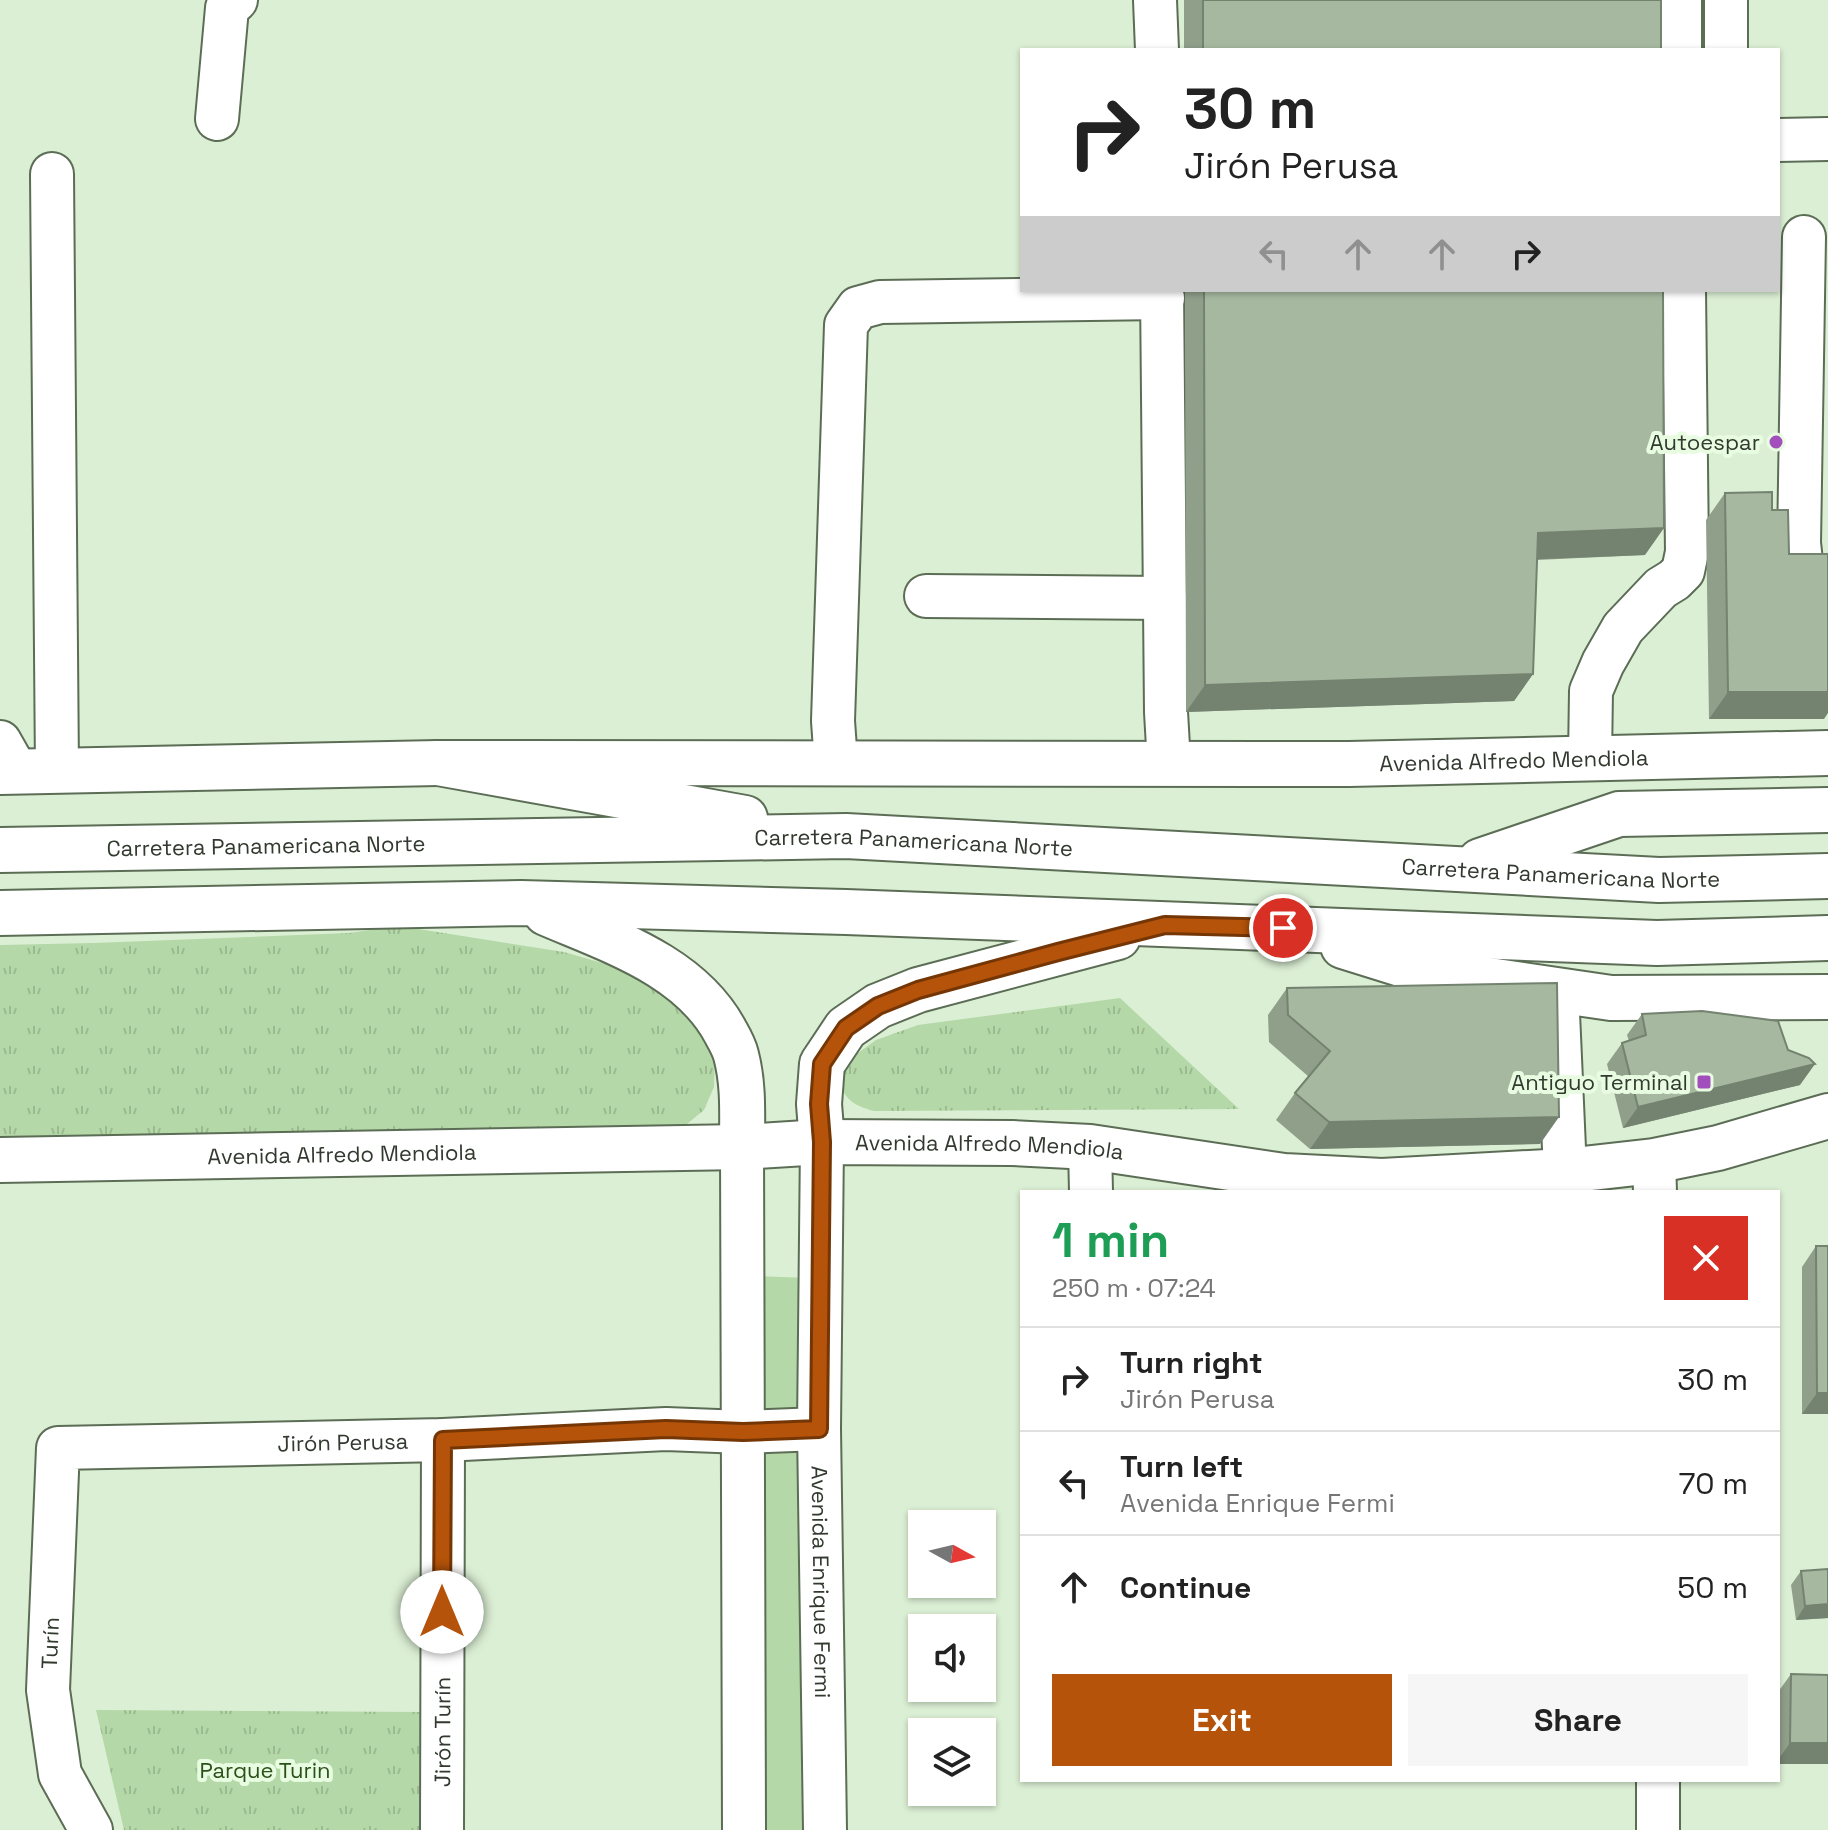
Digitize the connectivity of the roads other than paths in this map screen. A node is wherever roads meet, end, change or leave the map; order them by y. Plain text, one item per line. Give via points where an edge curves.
1 (236, 0) edge
2 (1155, 0) edge
3 (1680, 0) edge
4 (1726, 0) edge
5 (1157, 48) edge
6 (1680, 48) edge
7 (1726, 48) edge
8 (217, 119) dead end
9 (1828, 139) edge
10 (1780, 140) edge
11 (52, 174) dead end
12 (1804, 237) dead end
13 (1684, 292) edge
14 (1162, 294) edge
15 (1828, 579) edge
16 (926, 596) dead end
17 (1165, 598) junction
18 (1828, 753) edge
19 (1590, 758) junction
20 (438, 763) junction
21 (836, 763) junction
22 (19, 764) edge
23 (1169, 764) junction
24 (1828, 810) edge
25 (846, 836) junction
26 (0, 850) edge
27 (1459, 868) junction
28 (1828, 876) edge
29 (521, 903) junction
30 (0, 913) edge
31 (1165, 925) junction
32 (1283, 928) junction
33 (1828, 938) edge
34 (1828, 997) edge
35 (1558, 1013) edge
36 (1827, 1116) edge
37 (822, 1142) junction
38 (742, 1147) junction
39 (1090, 1147) junction
40 (0, 1160) edge
41 (1565, 1171) junction
42 (1654, 1176) edge
43 (1382, 1186) edge
44 (1091, 1190) edge
45 (819, 1429) junction
46 (743, 1432) junction
47 (443, 1440) junction
48 (58, 1448) joint
49 (1658, 1782) edge
50 (91, 1830) edge
51 (442, 1830) edge
52 (744, 1830) edge
53 (825, 1830) edge
54 (1658, 1830) edge

1 - 8 street via 227,8
2 - 5 street
3 - 6 street
4 - 7 street
9 - 10 street
11 - 22 street
12 - 15 street via 1799,543 1809,576
13 - 19 street via 1687,552 1683,571 1623,628 1603,663 1591,691
14 - 17 street
14 - 21 street via 880,302 858,308 846,325
16 - 17 street
17 - 23 street
18 - 19 main road, Avenida Alfredo Mendiola
19 - 23 main road, Avenida Alfredo Mendiola
20 - 21 main road, Avenida Alfredo Mendiola
20 - 22 main road, Avenida Alfredo Mendiola
20 - 25 main road
21 - 23 main road, Avenida Alfredo Mendiola
24 - 27 main road via 1619,814
25 - 26 main road, Carretera Panamericana Norte
25 - 27 main road, Carretera Panamericana Norte
27 - 28 main road, Carretera Panamericana Norte via 1659,880
29 - 30 main road
29 - 31 main road
29 - 38 main road via 649,959 692,989 717,1016 736,1052
31 - 32 main road
31 - 37 main road via 918,990 878,1006 846,1028 822,1064
32 - 33 main road via 1657,943
32 - 34 main road via 1420,970 1611,998
35 - 41 street
36 - 42 main road, Avenida Alfredo Mendiola via 1718,1148
37 - 38 main road, Avenida Alfredo Mendiola
37 - 39 main road, Avenida Alfredo Mendiola
37 - 45 street, Avenida Enrique Fermi
38 - 40 main road, Avenida Alfredo Mendiola
38 - 46 street
39 - 43 main road, Avenida Alfredo Mendiola
39 - 44 street
41 - 42 main road, Avenida Alfredo Mendiola
41 - 43 main road, Avenida Alfredo Mendiola
45 - 46 street, Jirón Perusa
45 - 53 street, Avenida Enrique Fermi
46 - 47 street, Jirón Perusa via 666,1429
46 - 52 street
47 - 48 street, Jirón Perusa
47 - 51 street, Jirón Turín
48 - 50 street, Turín via 48,1690 60,1774
49 - 54 street

